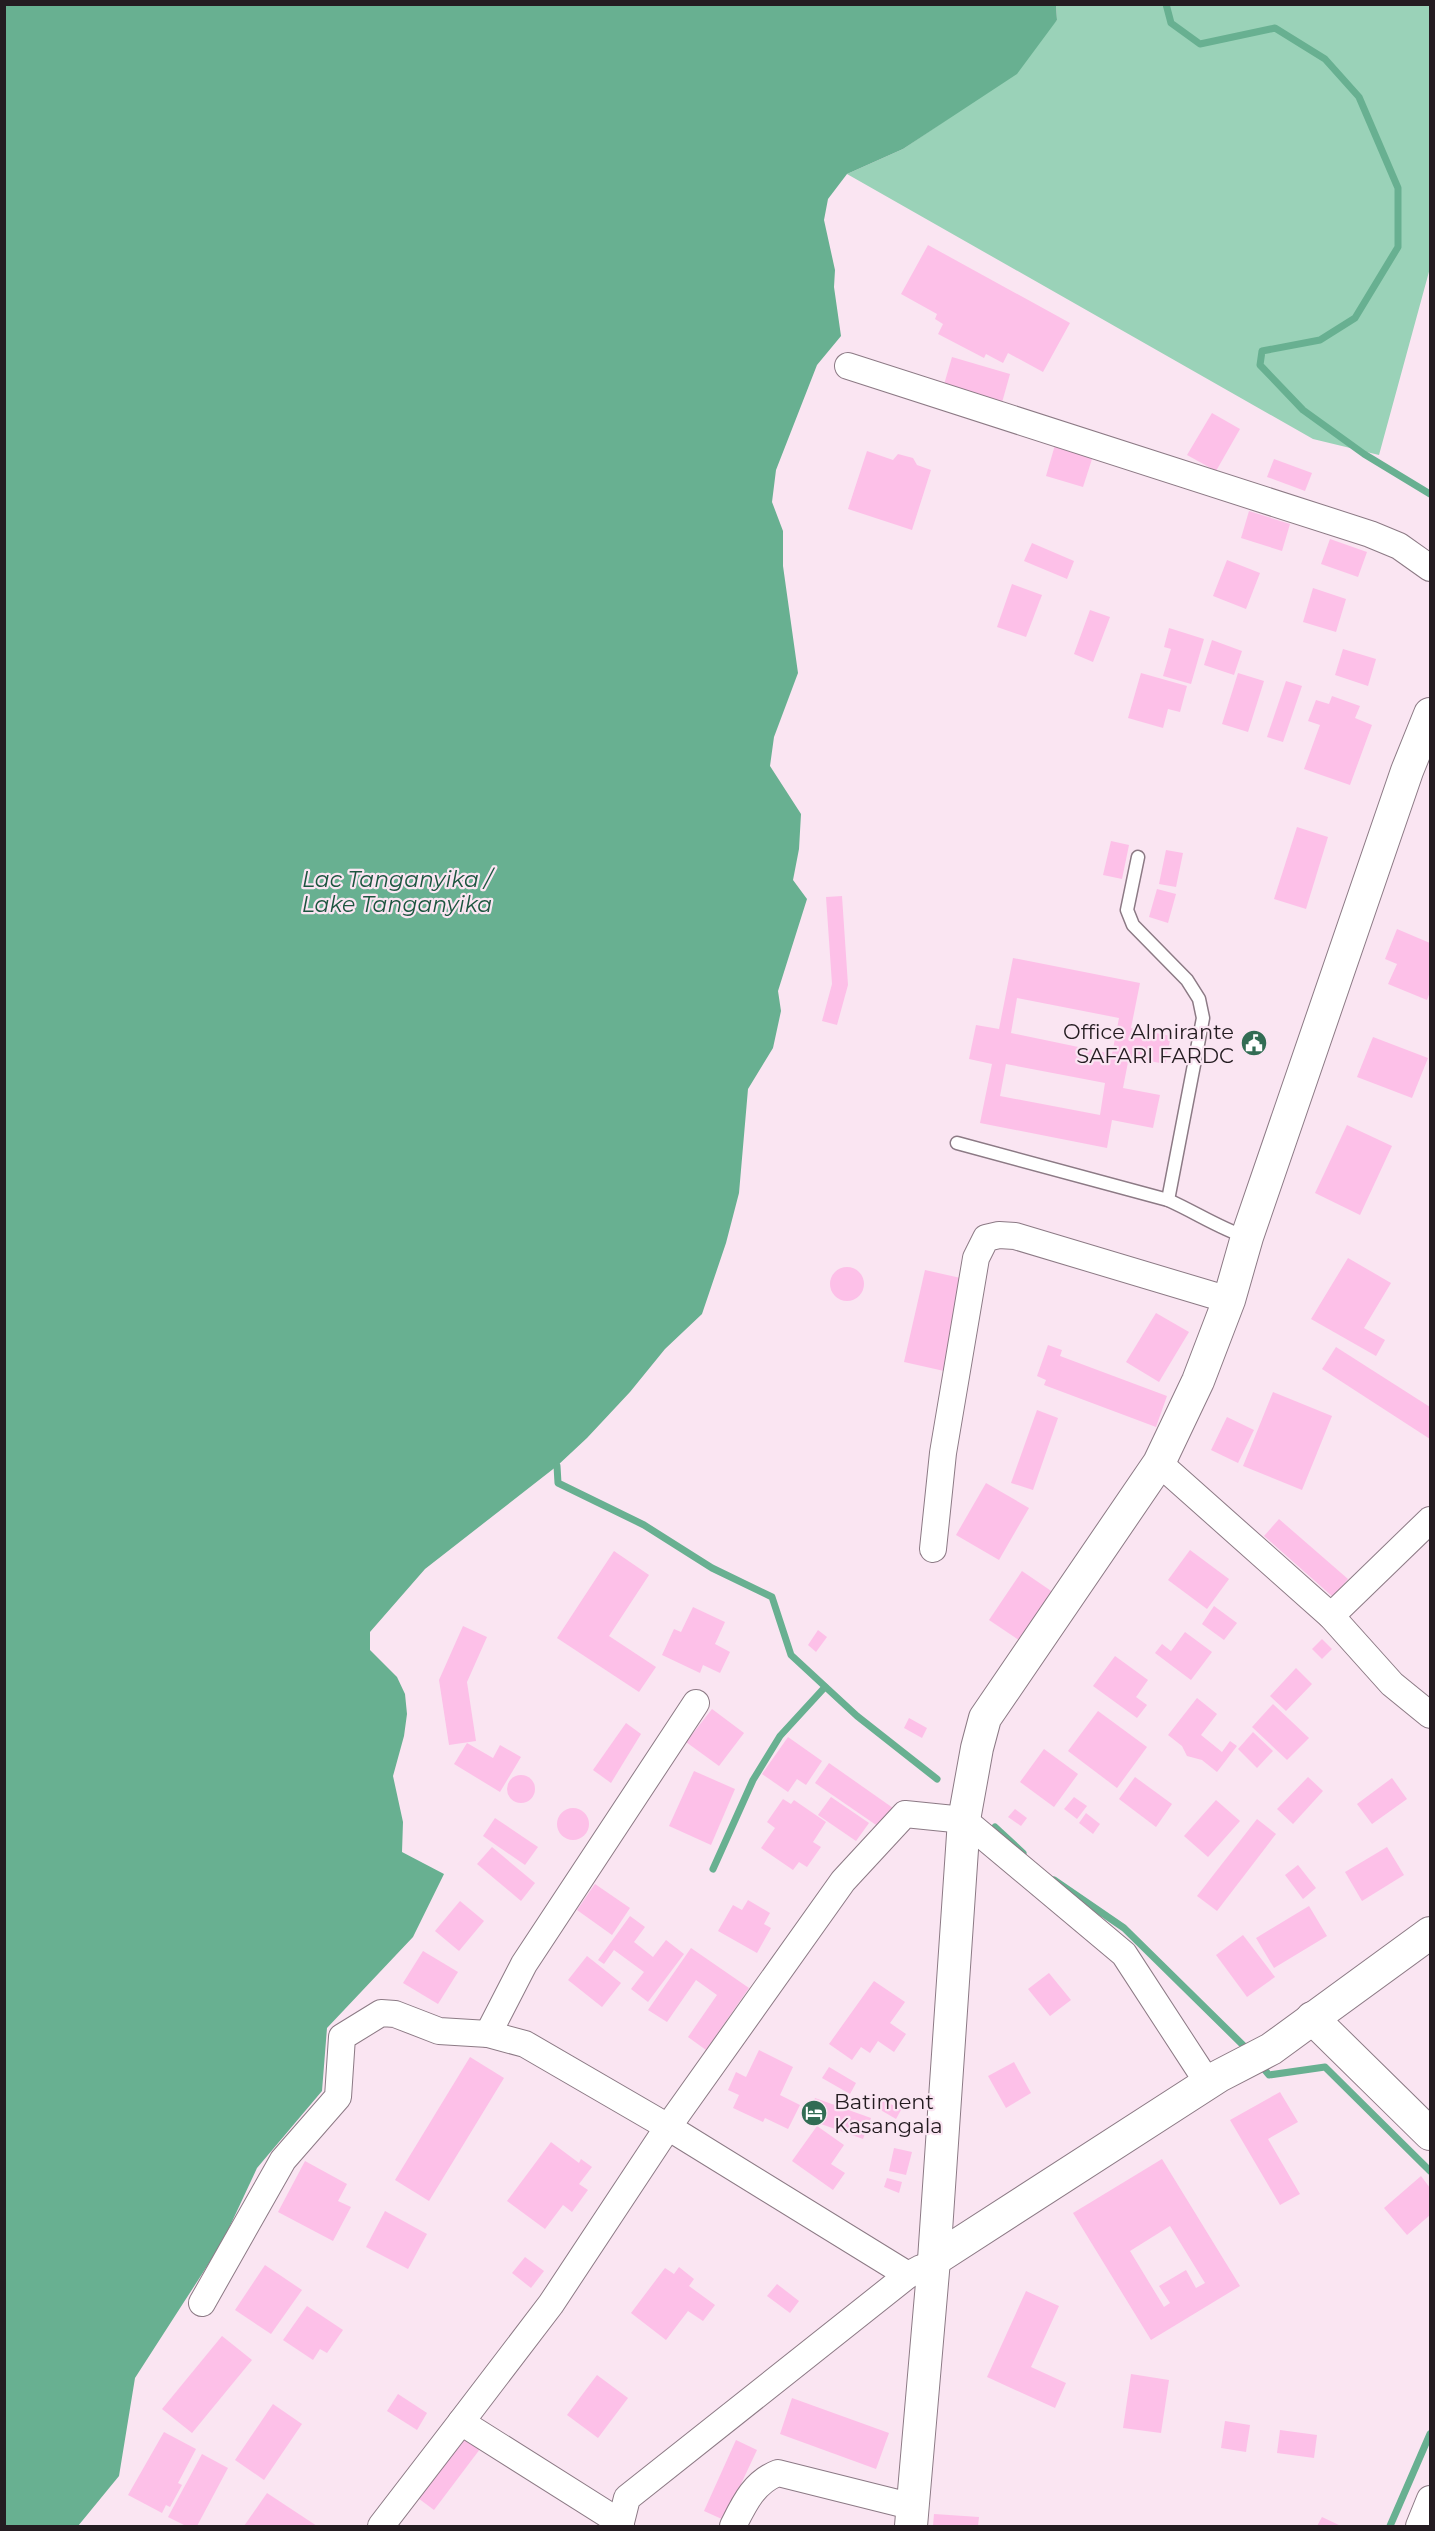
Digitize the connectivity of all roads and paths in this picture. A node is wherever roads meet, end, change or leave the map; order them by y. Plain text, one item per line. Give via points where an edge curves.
1 (848, 366) dead end
2 (1431, 568) edge
3 (1431, 714) edge
4 (1138, 857) dead end
5 (957, 1143) dead end
6 (1168, 1200) junction
7 (1247, 1238) junction
8 (1229, 1300) junction
9 (1159, 1463) junction
10 (1431, 1520) edge
11 (933, 1549) dead end
12 (1331, 1616) junction
13 (696, 1703) dead end
14 (1431, 1715) edge
15 (964, 1820) junction
16 (1431, 1933) edge
17 (1312, 2018) junction
18 (488, 2034) junction
19 (1213, 2079) junction
20 (668, 2127) junction
21 (1431, 2134) edge
22 (921, 2267) junction
23 (202, 2303) dead end
24 (461, 2422) junction
25 (1431, 2499) edge
26 (913, 2517) edge
27 (621, 2525) edge
28 (381, 2526) edge
29 (733, 2526) edge
30 (1419, 2526) edge

1 - 2 street via 1370,534 1399,546
3 - 7 street via 1407,771
4 - 6 lane via 1127,910 1133,925 1187,980 1199,999 1203,1018
5 - 6 lane
6 - 7 lane
7 - 8 street
8 - 9 street via 1198,1381
8 - 11 street via 1015,1236 986,1238 974,1270 943,1453
9 - 12 street
9 - 15 street via 985,1718
10 - 12 street
12 - 14 street via 1392,1684
13 - 18 street via 524,1964
15 - 19 street via 1124,1954
15 - 20 street via 905,1814 843,1881
15 - 22 street
16 - 17 street
17 - 19 street via 1271,2049
17 - 21 street
18 - 20 street via 525,2044
18 - 23 street via 439,2031 395,2014 381,2013 342,2037 338,2097 283,2160
19 - 22 street
20 - 22 street
20 - 24 street via 551,2304
22 - 26 street
22 - 27 street via 627,2498
24 - 27 street
24 - 28 street
25 - 30 street
26 - 29 street via 778,2473 764,2478

